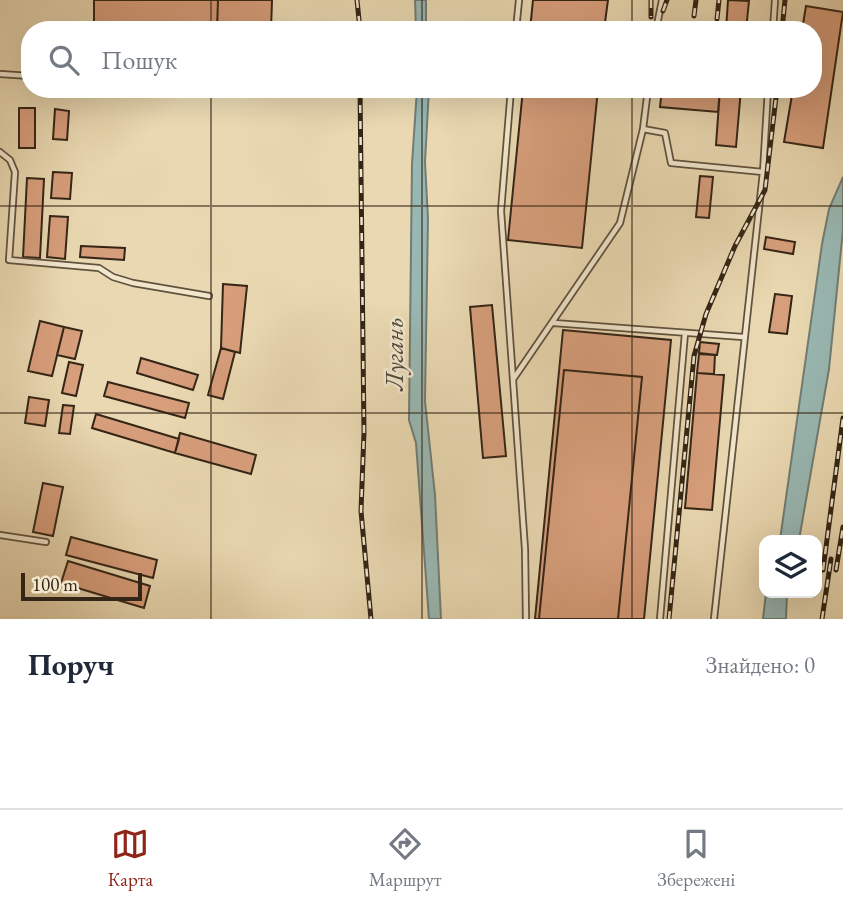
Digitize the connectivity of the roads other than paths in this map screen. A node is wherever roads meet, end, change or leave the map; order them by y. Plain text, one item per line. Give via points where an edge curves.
1 (519, 0) edge
2 (662, 0) edge
3 (775, 0) edge
4 (517, 21) edge
5 (658, 21) edge
6 (774, 21) edge
7 (0, 74) edge
8 (21, 75) edge
9 (510, 98) edge
10 (647, 98) edge
11 (767, 98) edge
12 (643, 129) junction
13 (0, 152) edge
14 (763, 172) junction
15 (209, 296) dead end
16 (554, 323) junction
17 (685, 332) junction
18 (743, 338) junction
19 (513, 380) junction
20 (0, 535) edge
21 (46, 542) dead end
22 (526, 619) edge
23 (660, 619) edge
24 (714, 619) edge

1 - 4 lane
2 - 5 lane
3 - 6 lane
7 - 8 lane
9 - 19 lane via 501,211
10 - 12 lane
11 - 14 lane
12 - 14 lane via 665,133 671,163
12 - 16 lane via 620,223
13 - 15 lane via 15,172 9,260 99,268 133,283
14 - 18 lane
16 - 17 lane
16 - 19 lane
17 - 18 lane
17 - 23 lane
18 - 24 lane
19 - 22 lane
20 - 21 lane

